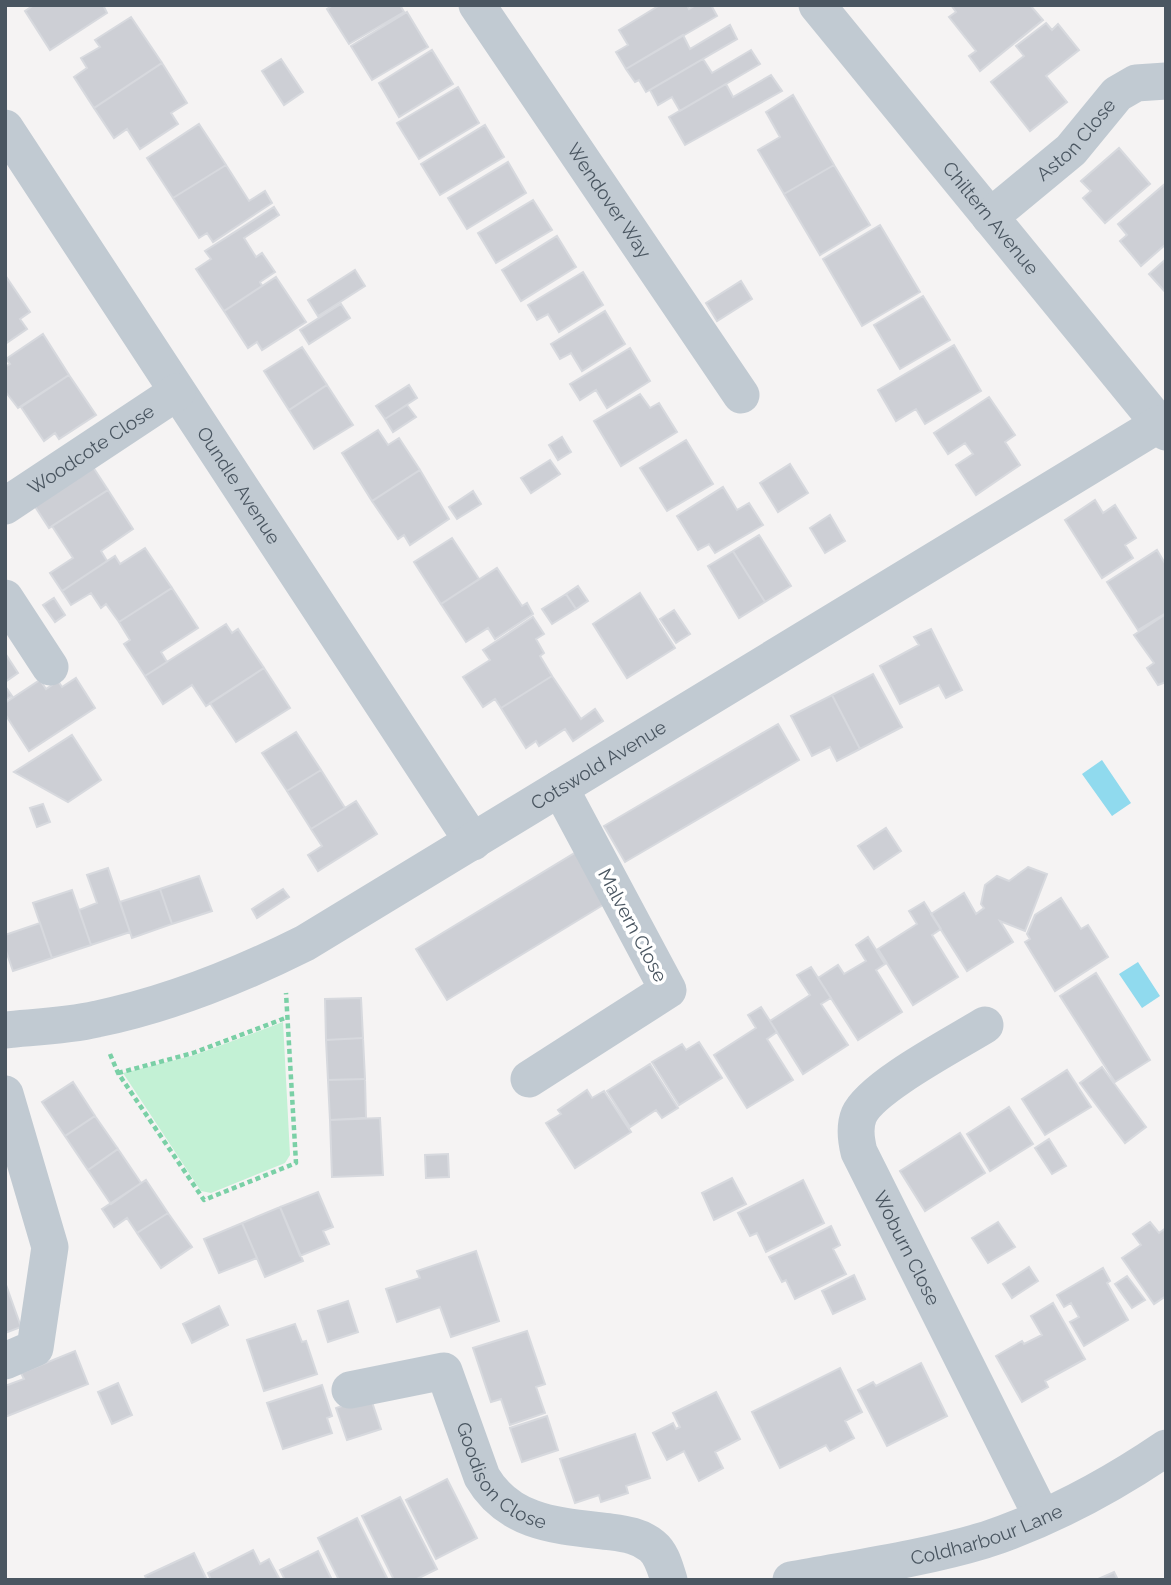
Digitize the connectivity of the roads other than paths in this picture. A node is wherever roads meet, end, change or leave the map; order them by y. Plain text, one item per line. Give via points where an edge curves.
1 (477, 5) edge
2 (817, 5) edge
3 (1166, 80) edge
4 (5, 128) edge
5 (990, 217) junction
6 (177, 392) junction
7 (741, 395) dead end
8 (1162, 428) edge
9 (5, 506) edge
10 (5, 598) edge
11 (50, 667) dead end
12 (560, 788) junction
13 (472, 842) junction
14 (985, 1025) dead end
15 (5, 1030) edge
16 (529, 1079) dead end
17 (5, 1094) edge
18 (5, 1361) edge
19 (350, 1390) dead end
20 (1166, 1448) edge
21 (1042, 1517) junction
22 (669, 1580) edge
23 (791, 1580) edge

1 - 7 street, Wendover Way
2 - 5 street, Chiltern Avenue
3 - 5 street, Aston Close via 1136,83 1117,94 1071,150
4 - 6 street, Oundle Avenue
5 - 8 street, Chiltern Avenue
6 - 9 street, Woodcote Close
6 - 13 street, Oundle Avenue
8 - 12 street, Cotswold Avenue
10 - 11 street
12 - 13 street, Cotswold Avenue
12 - 16 street, Malvern Close via 668,990
13 - 15 street, Cotswold Avenue via 284,954 179,998 96,1020
14 - 21 street, Woburn Close via 872,1096 858,1116 856,1140
17 - 18 street via 50,1247 35,1348
19 - 22 street, Goodison Close via 444,1371 482,1477 505,1506 523,1517 553,1525 640,1538 654,1547
20 - 21 street, Coldharbour Lane via 1089,1495
21 - 23 street, Coldharbour Lane via 984,1540

